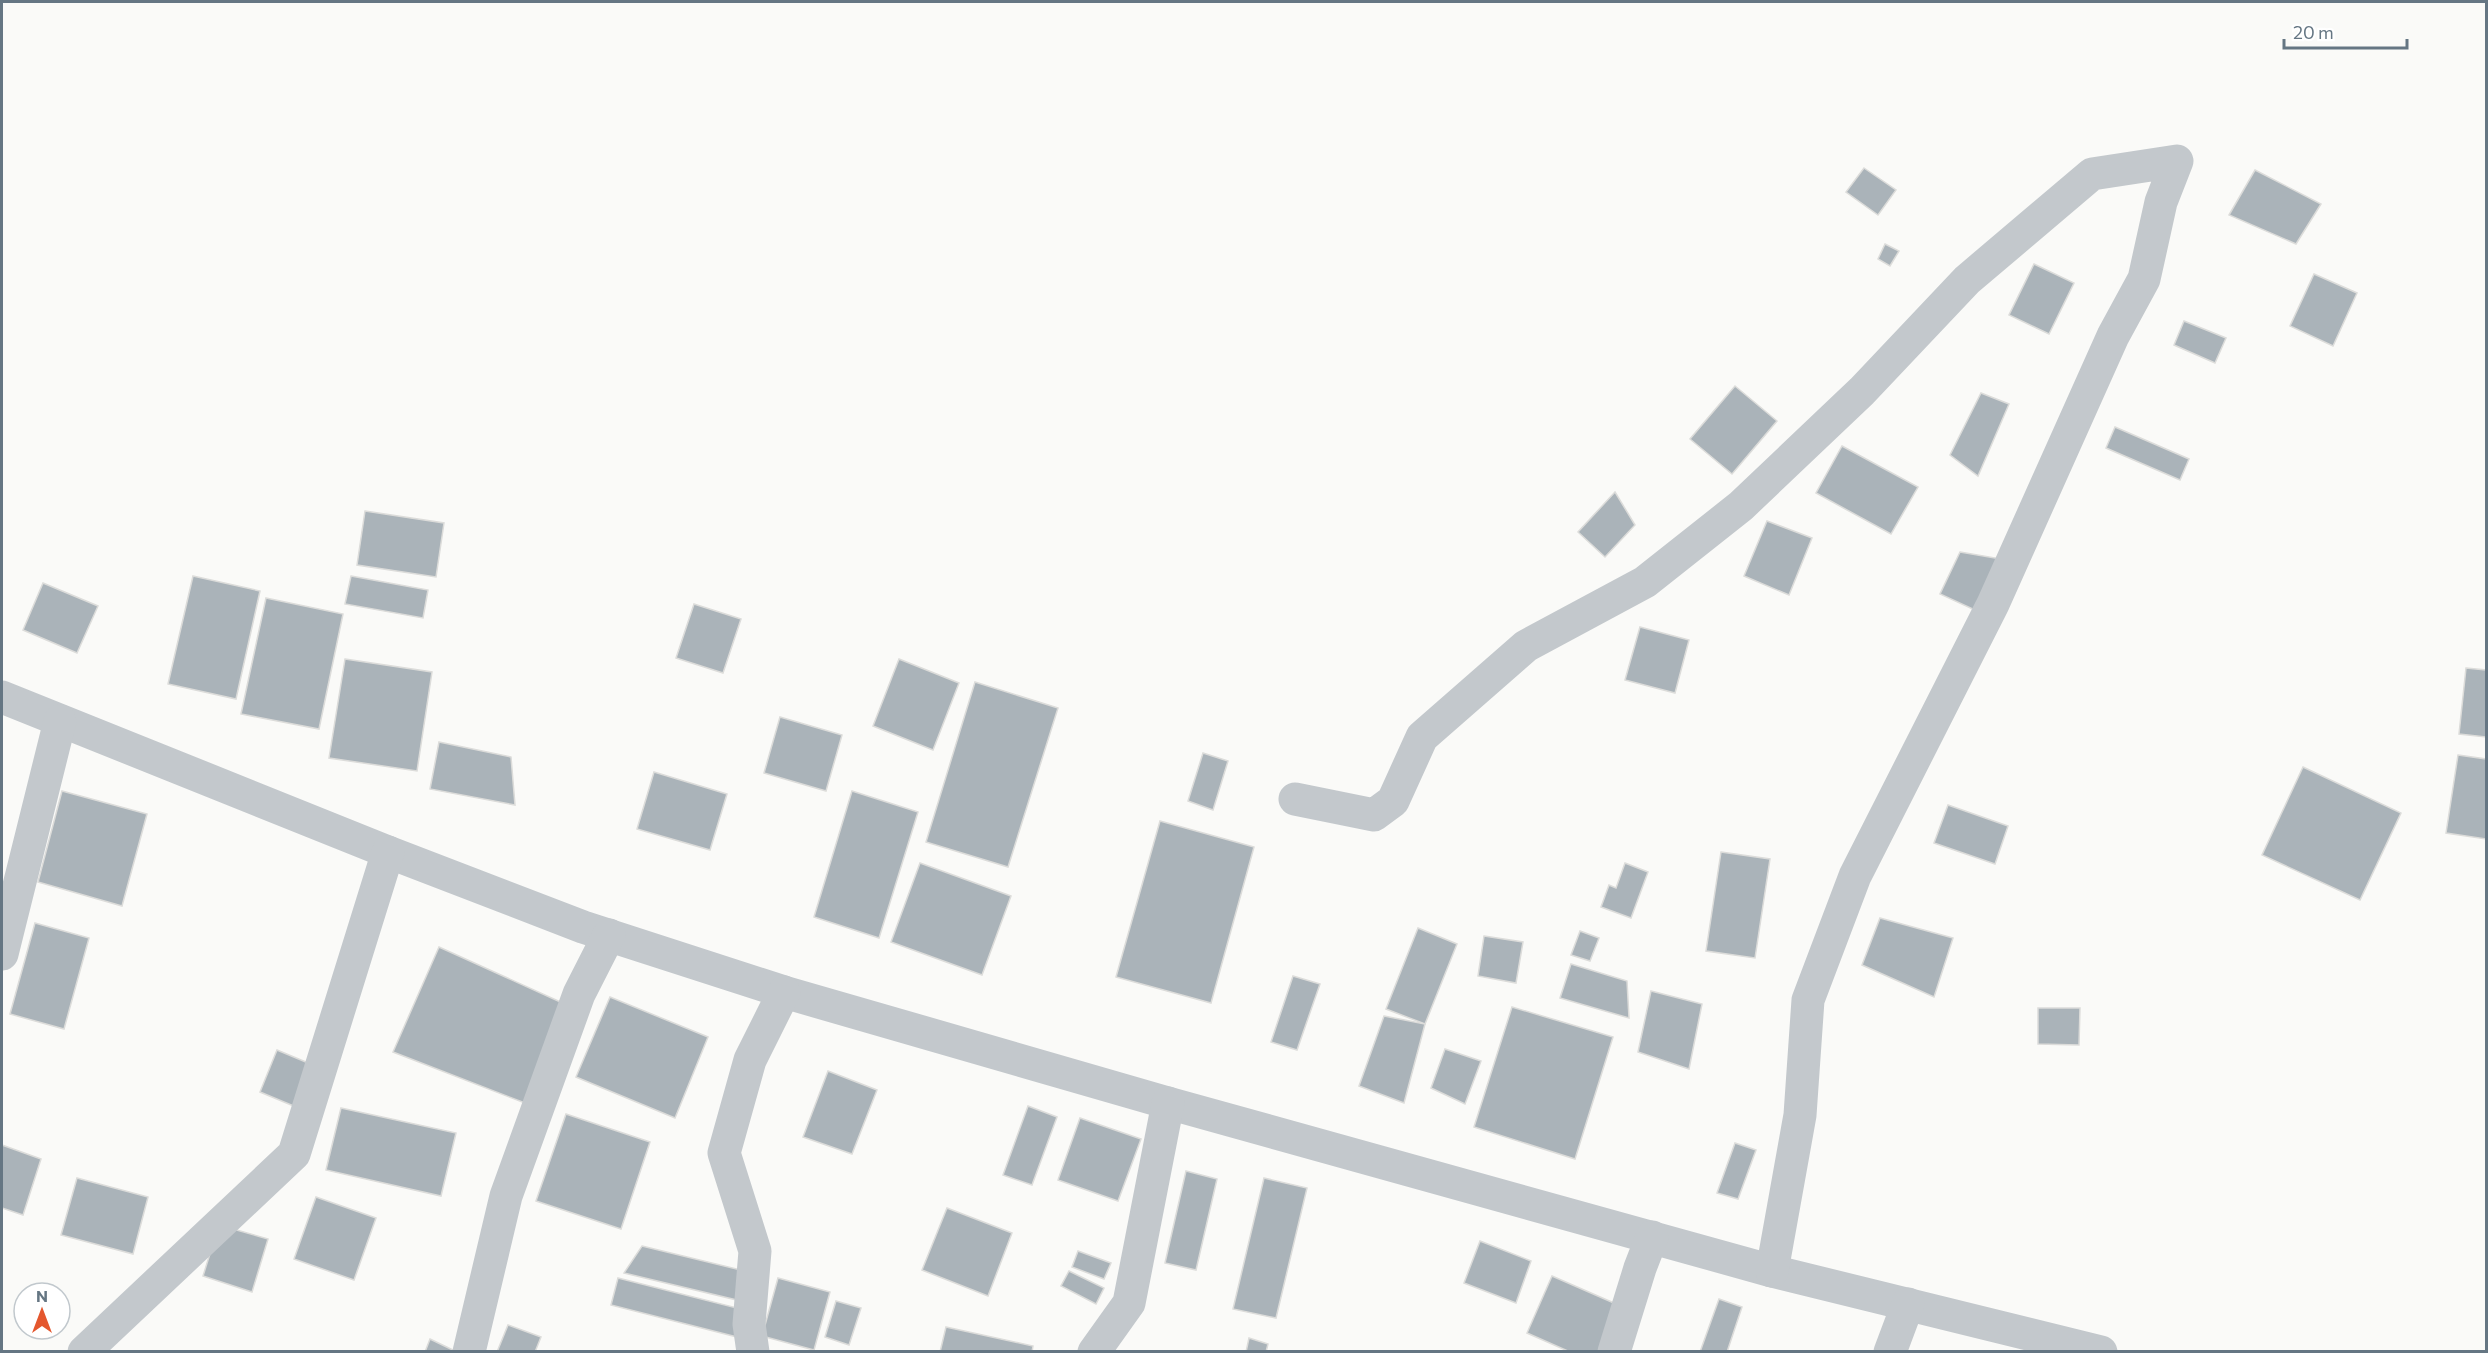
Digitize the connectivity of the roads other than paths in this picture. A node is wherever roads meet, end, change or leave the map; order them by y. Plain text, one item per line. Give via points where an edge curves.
1 (2, 697) edge
2 (60, 721) junction
3 (1295, 799) dead end
4 (388, 852) junction
5 (609, 935) junction
6 (2, 954) edge
7 (784, 992) junction
8 (1168, 1103) junction
9 (1652, 1238) junction
10 (1772, 1271) junction
11 (1908, 1304) junction
12 (84, 1352) edge
13 (469, 1352) edge
14 (753, 1352) edge
15 (1094, 1352) edge
16 (1614, 1352) edge
17 (1890, 1352) edge
18 (2101, 1352) edge

1 - 2 street
2 - 4 street
2 - 6 street
3 - 10 street via 1374,815 1394,801 1422,737 1526,646 1645,582 1741,506 1862,391 1967,280 2092,174 2177,161 2161,202 2144,279 2113,336 1993,604 1855,876 1808,1000 1800,1115
4 - 5 street
4 - 12 street via 294,1154
5 - 7 street
5 - 13 street via 579,994 506,1196
7 - 8 street
7 - 14 street via 750,1060 724,1153 755,1251 748,1324
8 - 9 street
8 - 15 street via 1129,1303
9 - 10 street
9 - 16 street
10 - 11 street
11 - 17 street
11 - 18 street

